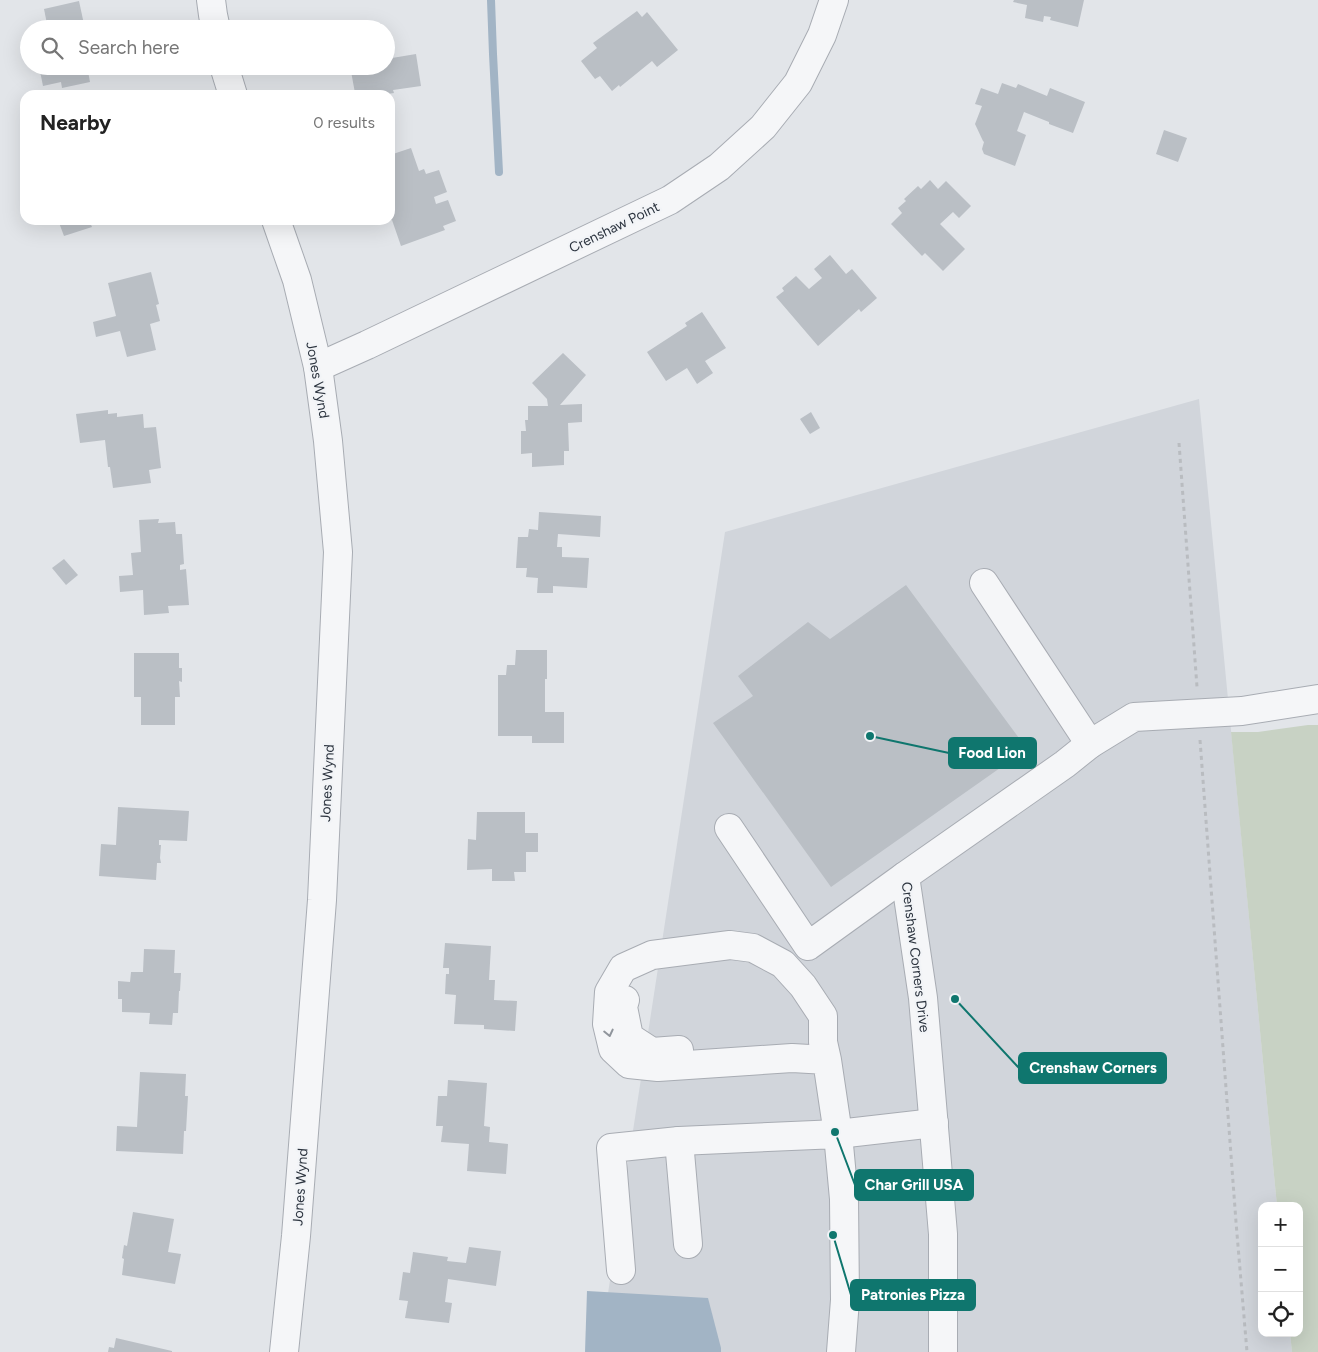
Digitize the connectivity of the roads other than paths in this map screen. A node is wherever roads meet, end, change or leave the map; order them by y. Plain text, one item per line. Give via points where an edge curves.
1 (211, 0) edge
2 (834, 0) edge
3 (213, 20) edge
4 (227, 75) edge
5 (231, 90) edge
6 (278, 225) edge
7 (318, 367) junction
8 (984, 584) dead end
9 (1318, 699) edge
10 (1090, 744) junction
11 (729, 828) dead end
12 (905, 876) junction
13 (808, 946) junction
14 (783, 964) junction
15 (825, 1051) junction
16 (792, 1058) junction
17 (934, 1123) junction
18 (838, 1134) junction
19 (679, 1140) junction
20 (688, 1244) dead end
21 (620, 1270) dead end
22 (284, 1352) edge
23 (841, 1352) edge
24 (944, 1352) edge

1 - 3 street
2 - 7 street, Crenshaw Point via 822,36 798,83 763,127 719,167 670,200
4 - 5 street
6 - 7 street, Jones Wynd via 297,280
7 - 22 street, Jones Wynd via 338,552 322,900
8 - 10 street
9 - 10 street, Crenshaw Corners Drive via 1242,711 1134,717
10 - 12 street, Crenshaw Corners Drive
11 - 13 street
12 - 13 street
12 - 17 street, Crenshaw Corners Drive via 923,998
13 - 14 street
14 - 15 street via 823,1016
14 -> 16 street via 753,948 730,945 652,955 623,968 609,992 607,1024 613,1049 629,1064 658,1068
15 - 16 street
15 - 16 street via 798,1003 784,985 762,968 722,962 689,965 639,972 629,986 623,1008 629,1037 652,1052 775,1043
15 - 18 street
17 - 18 street
17 - 24 street, Crenshaw Corners Drive via 943,1234
18 - 19 street
18 - 23 street via 844,1199 845,1300
19 - 20 street
19 - 21 street via 611,1148

